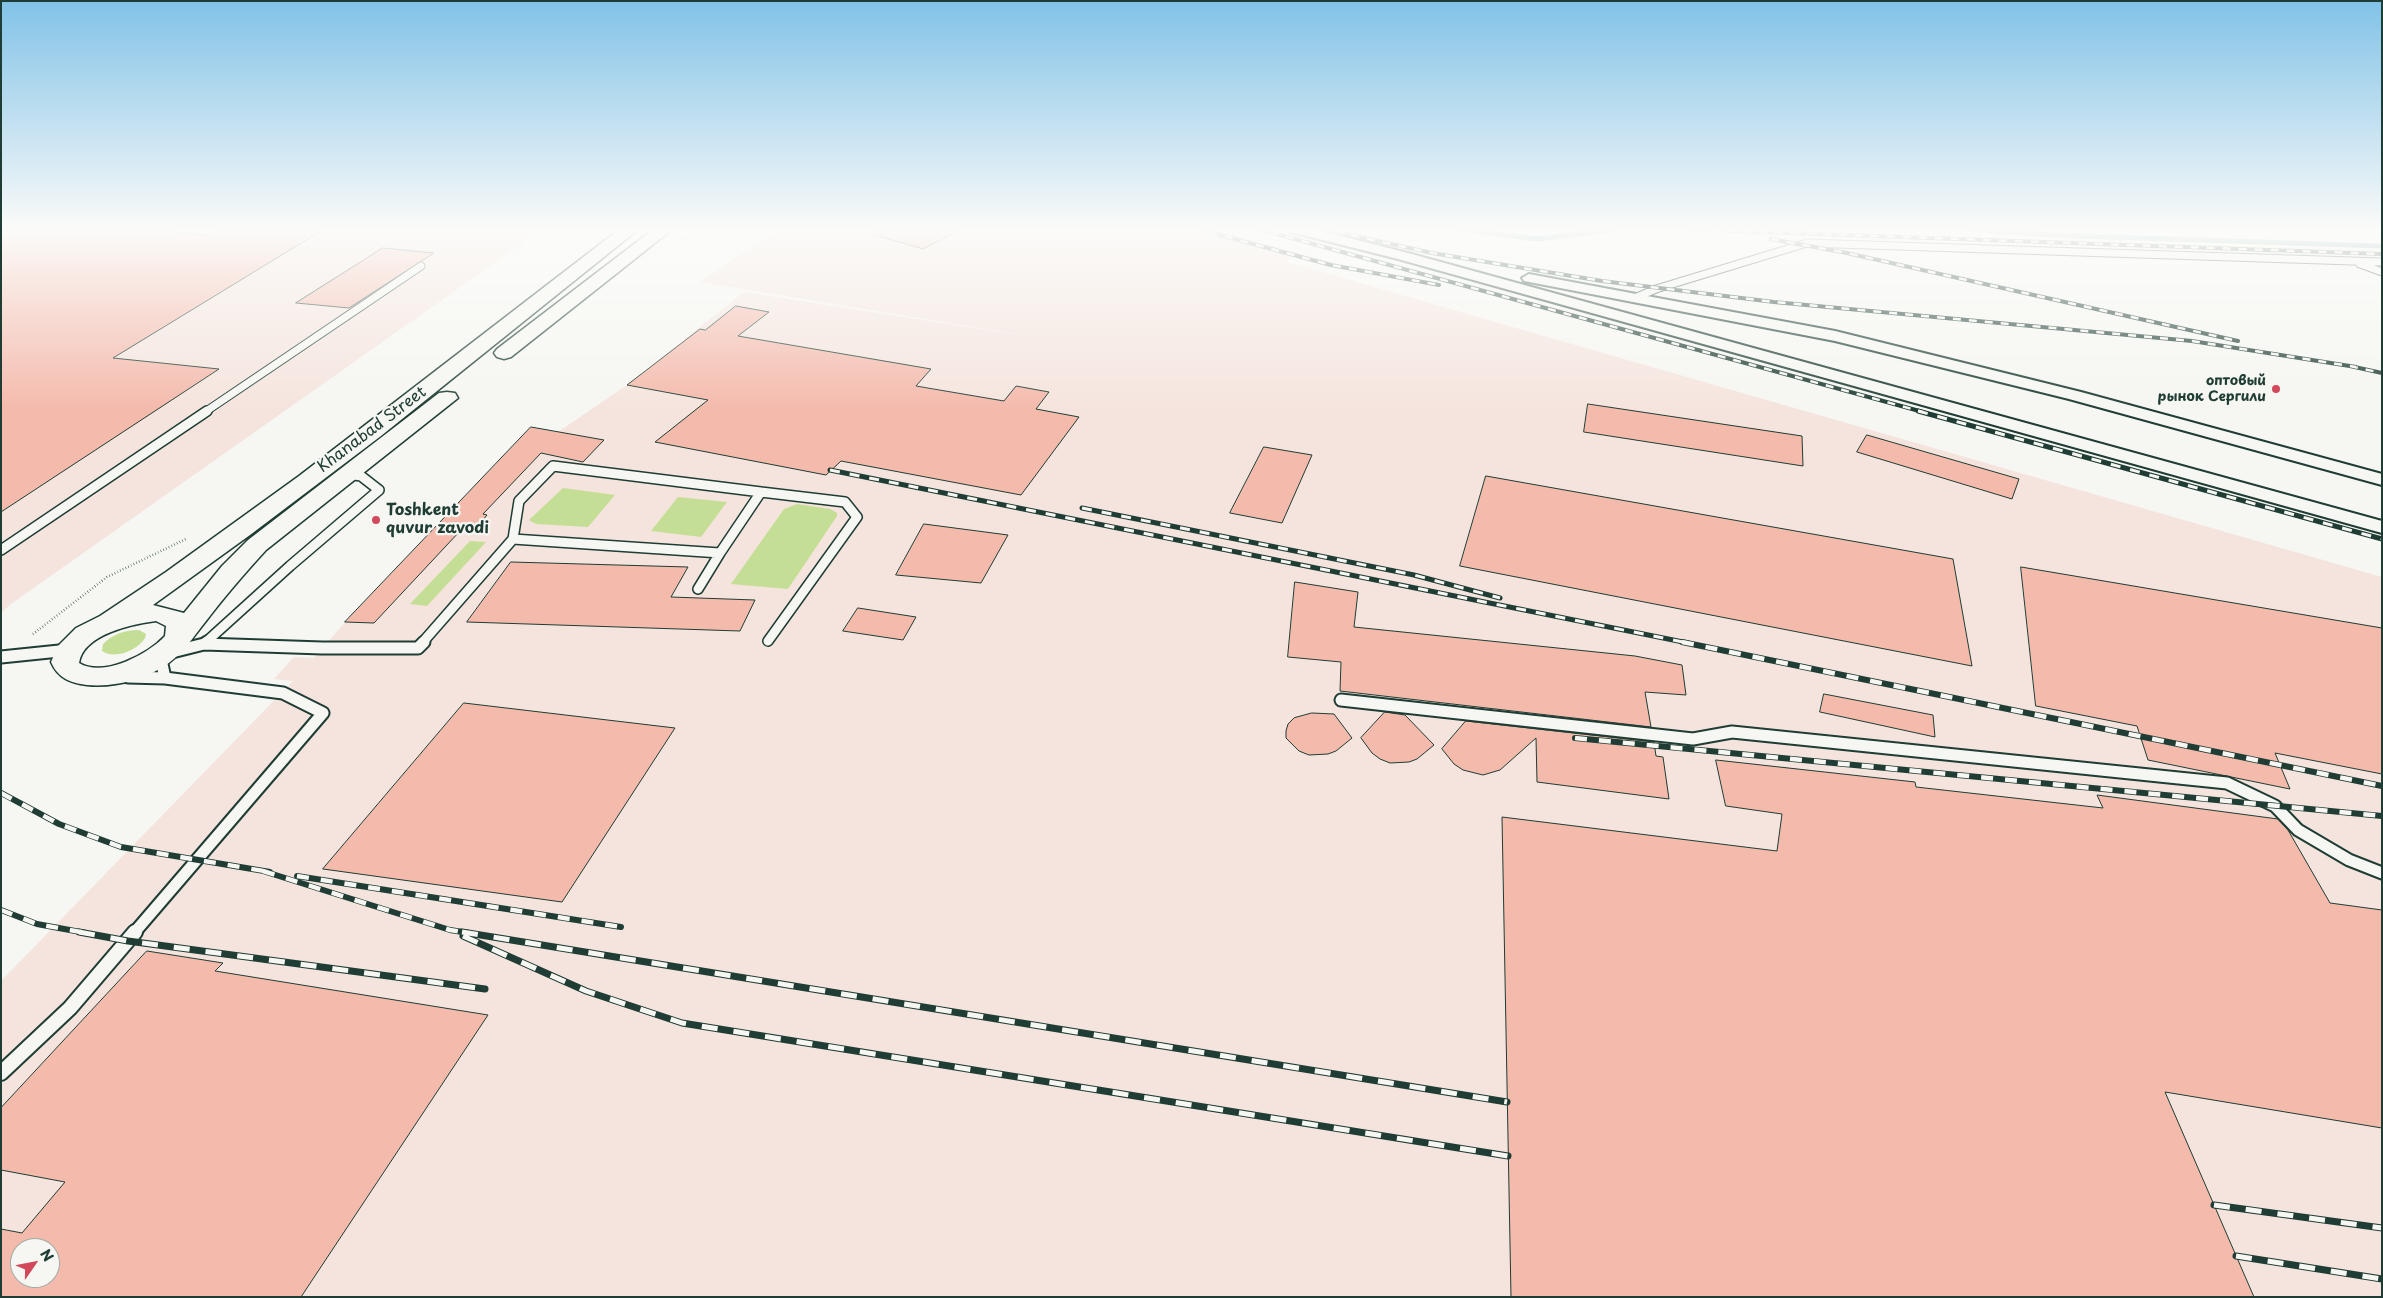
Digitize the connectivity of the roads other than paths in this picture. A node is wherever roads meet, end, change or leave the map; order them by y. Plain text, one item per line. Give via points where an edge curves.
1 (388, 289) edge
2 (556, 289) edge
3 (587, 289) edge
4 (1521, 289) edge
5 (1589, 289) edge
6 (1657, 289) edge
7 (1637, 297) junction
8 (458, 366) junction
9 (483, 369) junction
10 (355, 475) junction
11 (2382, 480) edge
12 (761, 492) junction
13 (2382, 527) edge
14 (513, 539) junction
15 (1, 550) edge
16 (720, 553) junction
17 (193, 566) junction
18 (231, 572) junction
19 (698, 588) dead end
20 (107, 624) junction
21 (192, 639) junction
22 (768, 641) dead end
23 (70, 650) junction
24 (1, 657) edge
25 (163, 667) junction
26 (1341, 700) dead end
27 (2382, 873) edge
28 (1, 1073) edge

1 - 15 lane
2 - 8 street, Khanabad Street
3 - 9 street, Khanabad Street
4 - 13 street
5 - 7 street
6 - 7 lane
7 - 11 street via 1835,336 2075,395
8 - 9 street
8 - 17 street, Khanabad Street
9 - 10 street, Khanabad Street
10 - 18 street, Khanabad Street via 257,545
10 - 21 lane via 379,490 290,566
12 - 14 lane via 553,466 519,501
12 - 16 lane
12 - 22 lane via 845,502 857,517
14 - 16 lane
14 - 21 lane via 418,648 322,648
16 - 19 lane
17 - 18 street via 205,575
17 - 20 street, Khanabad Street
18 - 21 street, Khanabad Street
20 - 21 street, Khanabad Street via 140,614 168,614 177,619
20 - 23 street, Khanabad Street via 91,631
21 - 25 street, Khanabad Street via 173,645
23 - 24 lane
23 - 25 street, Khanabad Street via 65,660 67,669 89,677
25 - 28 lane via 283,694 323,713 70,1008
26 - 27 lane via 1693,739 1732,732 2227,783 2275,806 2298,830 2349,860

